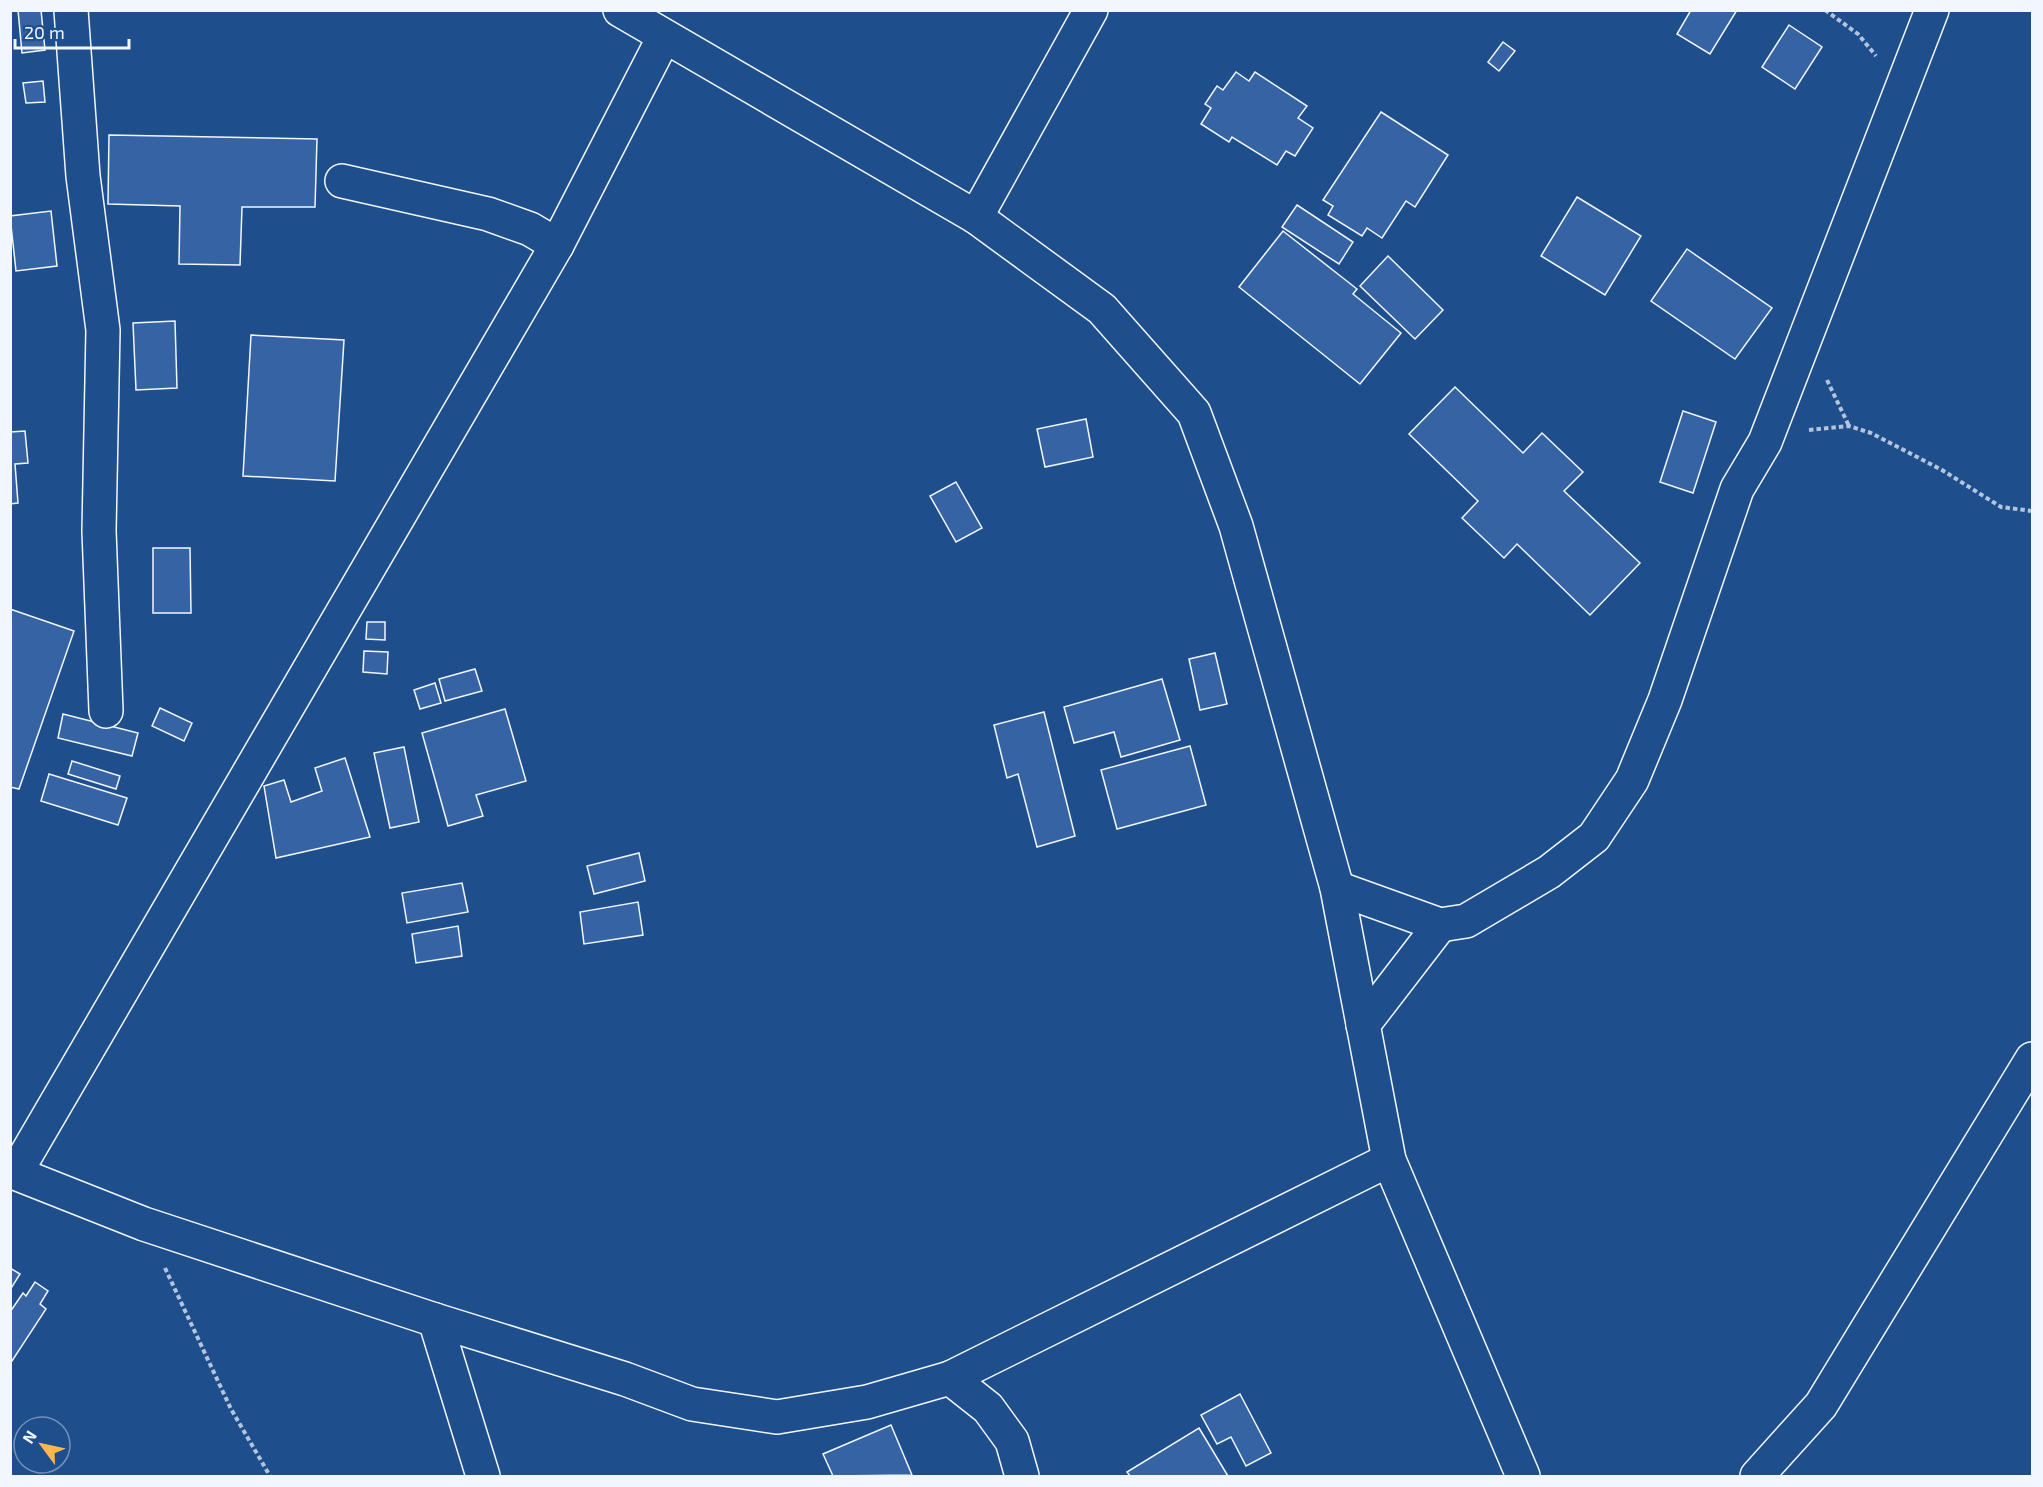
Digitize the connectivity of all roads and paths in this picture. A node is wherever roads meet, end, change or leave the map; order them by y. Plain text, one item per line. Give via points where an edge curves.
1 (71, 10) edge
2 (620, 10) edge
3 (1091, 10) edge
4 (1825, 10) edge
5 (1932, 10) edge
6 (664, 38) junction
7 (1878, 59) dead end
8 (342, 181) dead end
9 (976, 218) junction
10 (557, 245) junction
11 (1765, 442) junction
12 (2032, 511) edge
13 (106, 711) dead end
14 (1337, 888) junction
15 (1440, 925) junction
16 (1364, 1025) junction
17 (2032, 1059) edge
18 (1389, 1160) junction
19 (13, 1172) edge
20 (144, 1224) junction
21 (435, 1320) junction
22 (950, 1378) junction
23 (270, 1476) edge
24 (483, 1476) edge
25 (1022, 1476) edge
26 (1523, 1476) edge
27 (1757, 1476) edge

1 - 13 street via 83,176 103,330 99,531
2 - 6 street
3 - 9 street
4 - 7 path via 1858,34
5 - 11 street
6 - 9 street
6 - 10 street
8 - 10 street via 488,214
9 - 14 street via 1102,309 1194,413 1236,526
10 - 19 street
11 - 12 path via 1806,430 1849,426 1942,470 2001,507
11 - 15 street via 1737,489 1665,700 1632,780 1594,837 1549,872 1466,921
14 - 15 street
14 - 16 street
15 - 16 street
16 - 18 street
17 - 27 street via 1821,1405
18 - 22 street
18 - 26 street
19 - 20 street
20 - 21 street
20 - 23 path via 231,1409
21 - 22 street via 692,1404 777,1418 867,1402
21 - 24 street
22 - 25 street via 988,1408 1012,1441

